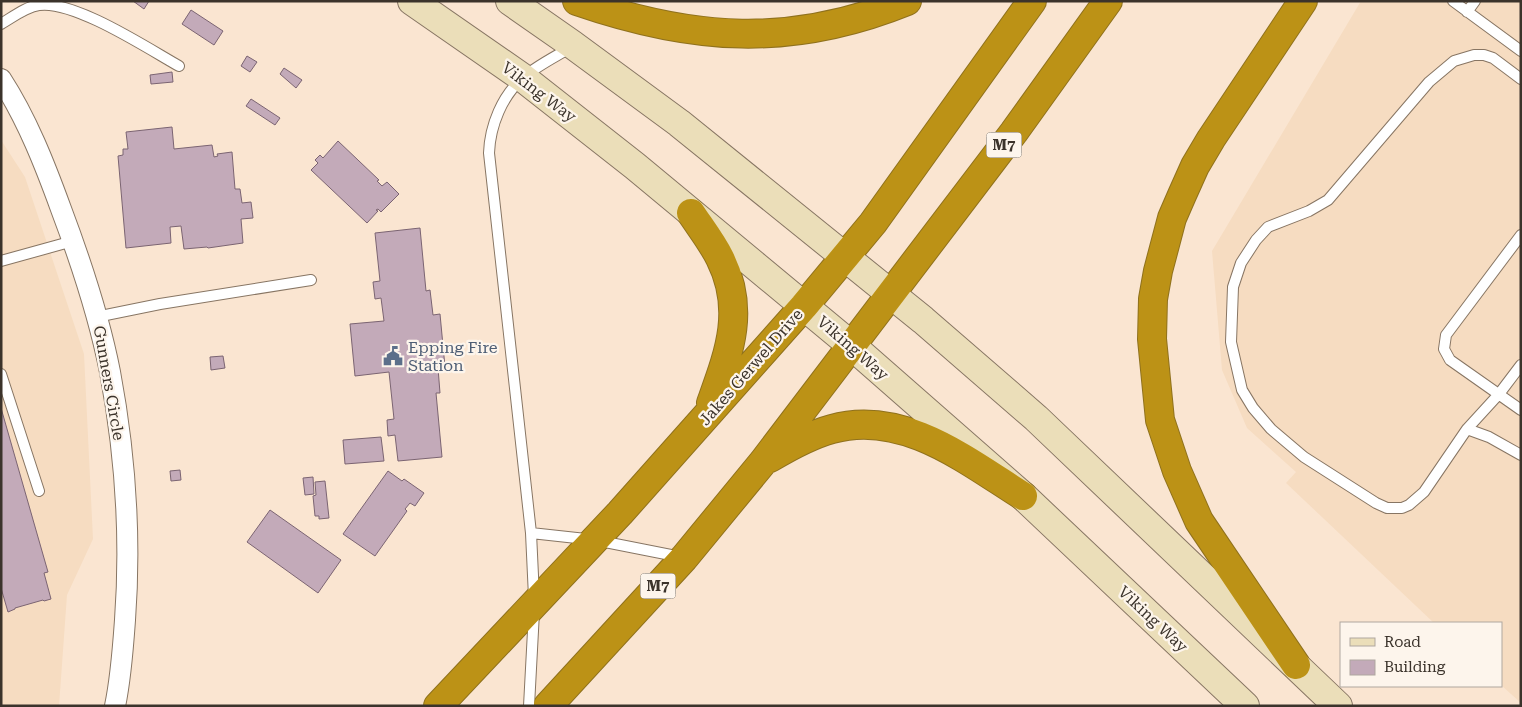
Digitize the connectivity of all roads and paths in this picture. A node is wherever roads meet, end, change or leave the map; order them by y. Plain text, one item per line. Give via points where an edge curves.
1 (412, 1) edge
2 (510, 1) edge
3 (577, 1) edge
4 (907, 1) edge
5 (1032, 1) edge
6 (1108, 1) edge
7 (1303, 1) edge
8 (1453, 1) edge
9 (1475, 1) edge
10 (1467, 12) junction
11 (1, 24) edge
12 (573, 45) junction
13 (1521, 51) edge
14 (179, 66) dead end
15 (523, 78) junction
16 (1, 79) edge
17 (1521, 79) edge
18 (691, 213) junction
19 (1521, 234) edge
20 (73, 241) junction
21 (846, 256) junction
22 (1, 261) edge
23 (310, 280) dead end
24 (892, 294) junction
25 (804, 306) junction
26 (96, 317) junction
27 (852, 346) junction
28 (1521, 365) edge
29 (1, 374) edge
30 (1499, 394) junction
31 (1521, 410) edge
32 (705, 419) junction
33 (1467, 429) junction
34 (1521, 455) edge
35 (763, 462) junction
36 (39, 491) dead end
37 (1023, 496) junction
38 (532, 533) junction
39 (595, 540) junction
40 (684, 558) junction
41 (534, 605) junction
42 (1296, 665) junction
43 (114, 706) edge
44 (438, 706) edge
45 (529, 706) edge
46 (548, 706) edge
47 (1245, 706) edge
48 (1338, 706) edge

1 - 15 main road, Viking Way
2 - 12 main road
3 - 4 highway via 655,24 731,34 805,30 860,18
5 - 21 highway, Jakes Gerwel Drive
6 - 24 highway, M7
7 - 42 highway via 1211,138 1178,203 1153,299 1152,338 1160,420 1184,488 1199,521
8 - 10 lane
9 - 10 lane
10 - 13 lane
11 - 14 lane via 27,9 40,5 56,6 86,14
12 - 15 lane
12 - 21 main road via 679,123
15 - 18 main road, Viking Way
15 - 38 lane via 500,111 490,136 489,153
16 - 20 street, Gunners Circle via 45,166
17 - 33 lane via 1484,55 1454,61 1428,82 1328,200 1268,227 1241,263 1233,287 1231,342 1242,390 1253,408 1271,429 1304,457 1376,503 1394,509 1409,505 1424,492
18 - 25 main road, Viking Way
18 - 32 highway via 730,281 734,313 730,347
19 - 30 lane via 1446,335 1444,349 1450,360
20 - 22 lane
20 - 26 street, Gunners Circle
21 - 24 main road
21 - 25 highway, Jakes Gerwel Drive
23 - 26 lane
24 - 27 highway, M7
24 - 42 main road via 1036,418
25 - 27 main road, Viking Way
25 - 32 highway, Jakes Gerwel Drive
26 - 43 street, Gunners Circle via 110,372 126,512 128,580
27 - 35 highway, M7
27 - 37 main road, Viking Way
28 - 30 lane
29 - 36 lane
30 - 31 lane
30 - 33 lane
32 - 39 highway, Jakes Gerwel Drive
33 - 34 lane
35 - 37 highway via 825,431 879,424 909,432 940,446
35 - 40 highway, M7
37 - 47 main road, Viking Way
38 - 39 lane
38 - 41 lane
39 - 40 lane
39 - 41 highway, Jakes Gerwel Drive
40 - 46 highway, M7
41 - 44 highway, Jakes Gerwel Drive
41 - 45 lane
42 - 48 main road

